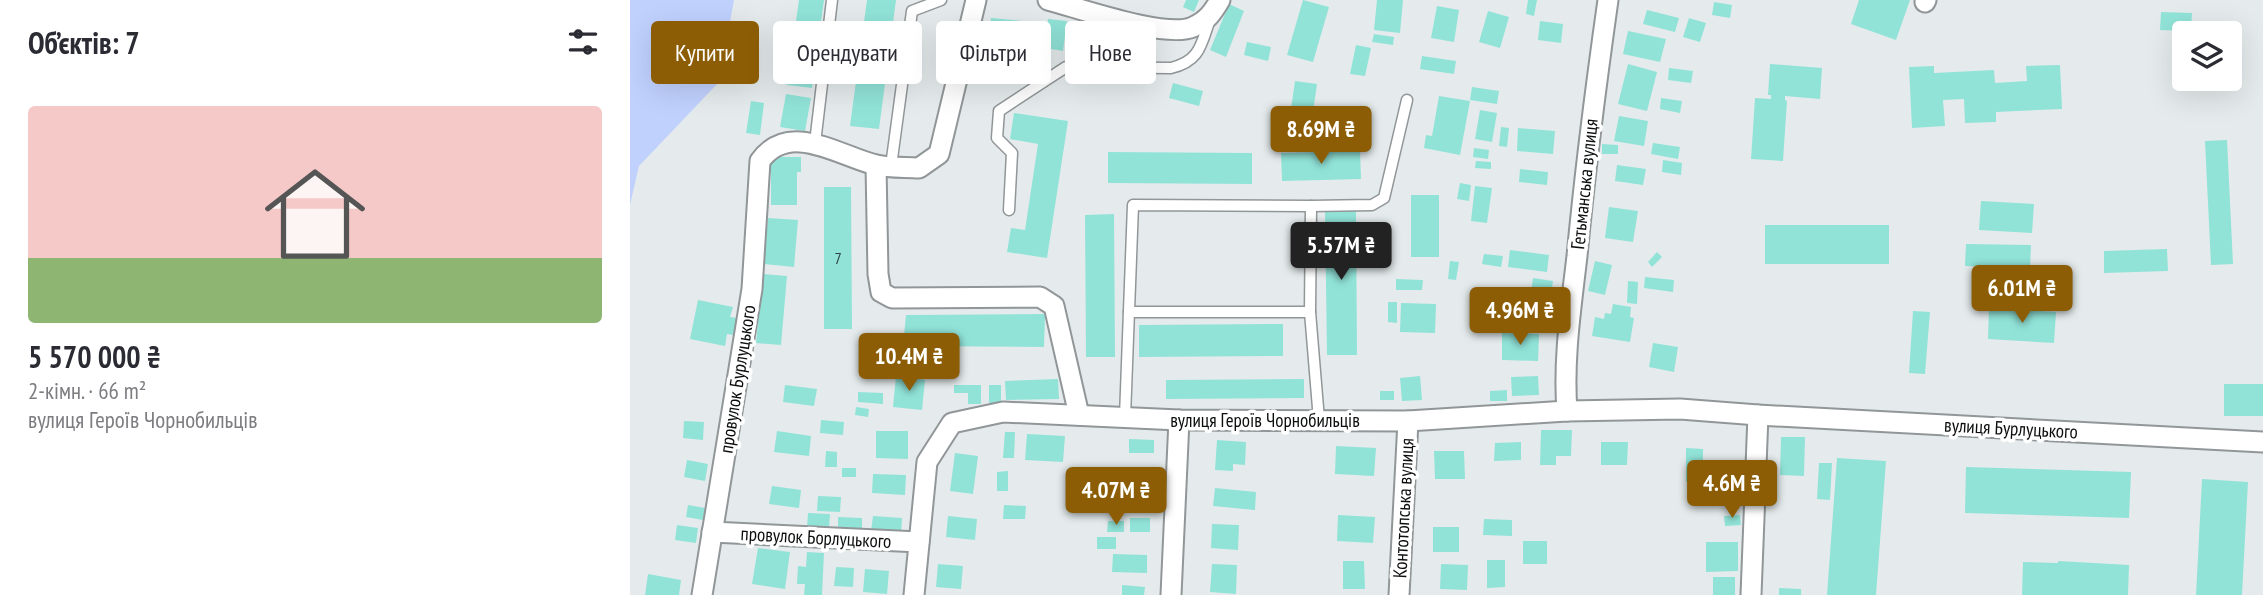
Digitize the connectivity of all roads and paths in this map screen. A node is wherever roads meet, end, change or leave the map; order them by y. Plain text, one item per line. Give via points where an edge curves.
1 (832, 0) edge
2 (941, 0) edge
3 (976, 0) edge
4 (1048, 0) edge
5 (1608, 0) edge
6 (1216, 8) edge
7 (1407, 100) dead end
8 (815, 143) junction
9 (884, 165) junction
10 (1311, 206) junction
11 (1009, 210) dead end
12 (1129, 312) junction
13 (1310, 312) junction
14 (1567, 411) junction
15 (1079, 415) junction
16 (1758, 415) junction
17 (1125, 417) junction
18 (1179, 420) junction
19 (1319, 420) junction
20 (1408, 421) junction
21 (2263, 442) edge
22 (712, 532) junction
23 (919, 542) junction
24 (702, 595) edge
25 (914, 595) edge
26 (1171, 595) edge
27 (1399, 595) edge
28 (1751, 595) edge

1 - 8 lane
2 - 9 lane via 912,11
3 - 9 street via 939,154 919,168
4 - 6 street via 1161,29 1192,28
5 - 14 street, Гетьманська вулиця via 1568,337
6 - 11 lane via 1199,53 1186,64 1171,68 1066,67 999,111 997,138 1012,153
7 - 10 lane via 1384,198 1372,205
8 - 9 street
8 - 22 street, провулок Бурлуцького via 782,144 768,149 760,161 752,289
9 - 15 street via 877,274 881,292 892,298 1040,298 1054,306
10 - 12 lane via 1133,205
10 - 13 lane
12 - 13 lane
12 - 17 lane
13 - 19 lane
14 - 16 street, вулиця Героїв Чорнобильців via 1680,409
14 - 20 street, вулиця Героїв Чорнобильців
15 - 17 street, вулиця Героїв Чорнобильців
15 - 23 street, вулиця Героїв Чорнобильців via 1003,412 952,423 928,462
16 - 21 street, вулиця Бурлуцького
16 - 28 street
17 - 18 street, вулиця Героїв Чорнобильців
18 - 19 street, вулиця Героїв Чорнобильців
18 - 26 street
19 - 20 street, вулиця Героїв Чорнобильців
20 - 27 street, Контотопська вулиця
22 - 23 street, провулок Борлуцького
22 - 24 street, провулок Бурлуцького
23 - 25 street, вулиця Героїв Чорнобильців

